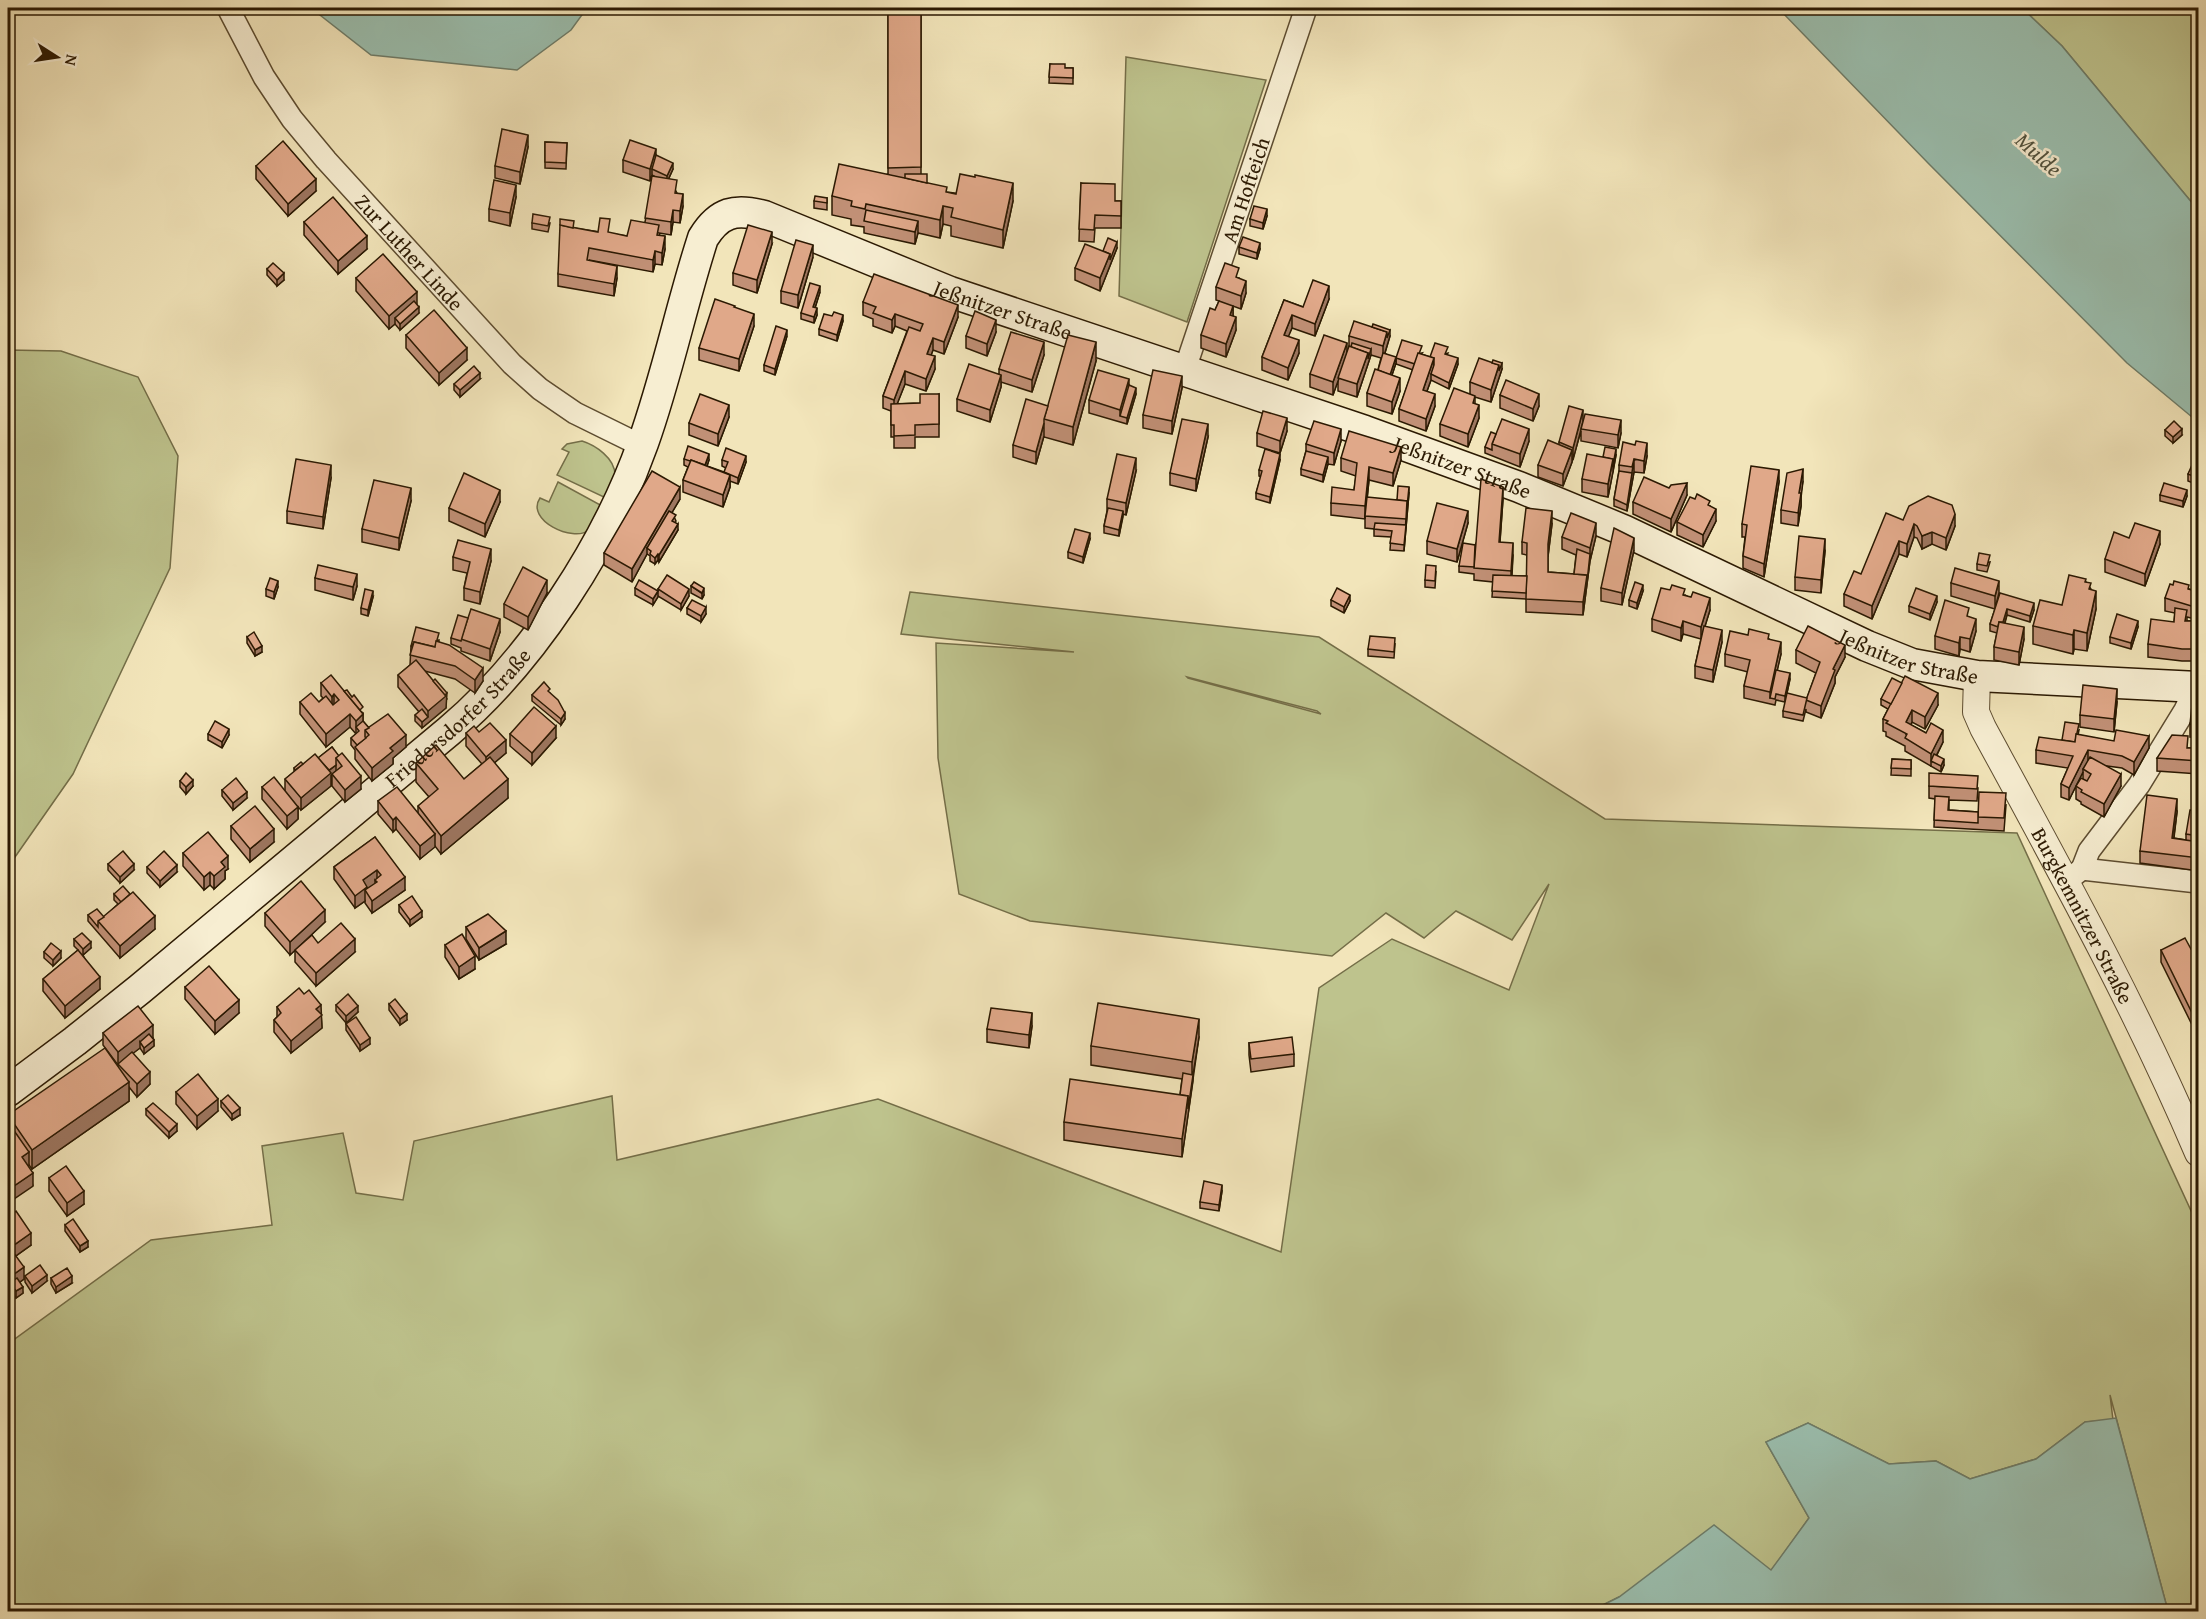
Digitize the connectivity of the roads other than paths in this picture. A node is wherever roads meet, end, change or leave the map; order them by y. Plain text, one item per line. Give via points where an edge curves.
1 (228, 8) edge
2 (1306, 8) edge
3 (730, 214) joint
4 (1184, 372) junction
5 (642, 446) junction
6 (1977, 676) junction
7 (2195, 687) edge
8 (2074, 875) junction
9 (2199, 882) edge
10 (8, 1091) edge
11 (2199, 1153) edge

1 - 5 street, Zur Luther Linde via 264,77 292,119 512,364 575,414
2 - 4 street, Am Hofteich
3 - 4 main road, Jeßnitzer Straße via 751,212 764,216 951,292
3 - 5 main road, Friedersdorfer Straße via 716,220 703,238
4 - 6 main road, Jeßnitzer Straße via 1355,427 1519,487 1614,526 1895,658
5 - 10 main road, Friedersdorfer Straße via 614,508 570,587 522,657 487,698 140,989
6 - 7 main road, Jeßnitzer Straße
6 - 8 street, Burgkemnitzer Straße via 1976,712 1983,729
7 - 8 street via 2139,785
8 - 9 street
8 - 11 street, Burgkemnitzer Straße

